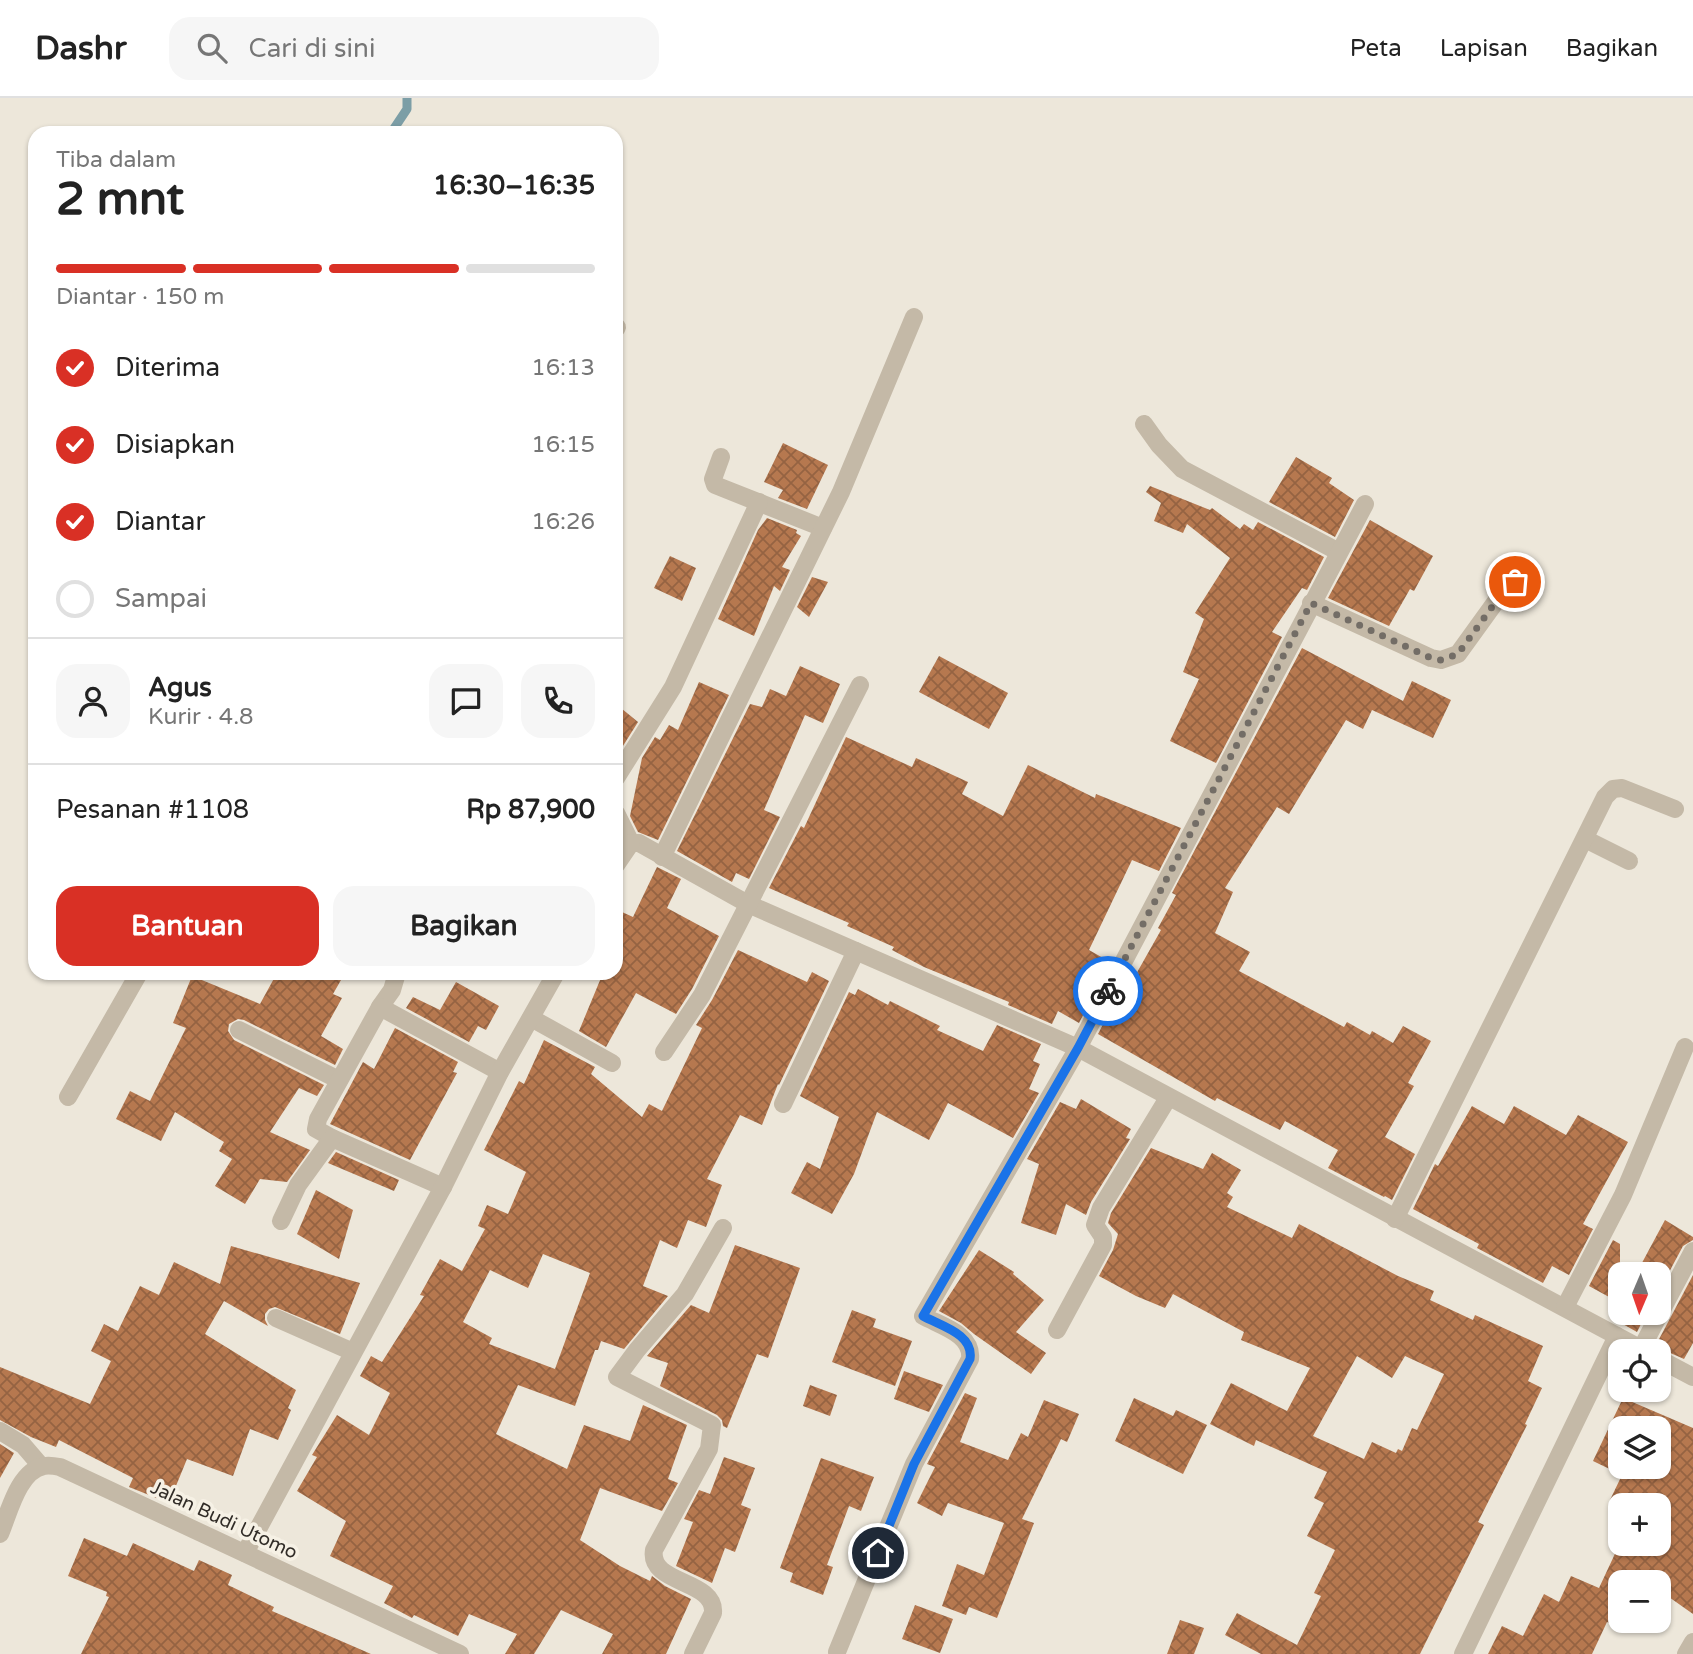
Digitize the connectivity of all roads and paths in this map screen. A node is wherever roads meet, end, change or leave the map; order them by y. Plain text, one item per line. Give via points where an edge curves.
1 (914, 317) dead end
2 (1144, 424) dead end
3 (721, 457) dead end
4 (759, 502) junction
5 (1365, 504) dead end
6 (823, 528) junction
7 (1339, 552) junction
8 (1515, 582) dead end
9 (1311, 603) junction
10 (860, 685) dead end
11 (623, 767) edge
12 (1675, 808) dead end
13 (623, 827) edge
14 (1585, 839) junction
15 (631, 843) junction
16 (623, 855) edge
17 (662, 857) junction
18 (1629, 861) dead end
19 (748, 904) junction
20 (856, 951) junction
21 (135, 980) edge
22 (395, 980) edge
23 (552, 980) edge
24 (380, 1007) junction
25 (531, 1018) junction
26 (239, 1030) dead end
27 (1685, 1047) dead end
28 (1078, 1048) junction
29 (664, 1052) dead end
30 (612, 1063) dead end
31 (500, 1072) junction
32 (339, 1080) junction
33 (68, 1097) dead end
34 (1168, 1098) junction
35 (783, 1104) dead end
36 (332, 1138) junction
37 (443, 1187) junction
38 (1395, 1219) junction
39 (281, 1222) dead end
40 (723, 1228) dead end
41 (1693, 1251) edge
42 (1565, 1307) junction
43 (276, 1318) dead end
44 (1056, 1330) dead end
45 (1617, 1336) junction
46 (1623, 1339) edge
47 (1649, 1339) edge
48 (354, 1352) junction
49 (1671, 1365) edge
50 (1693, 1377) edge
51 (0, 1431) edge
52 (41, 1466) junction
53 (0, 1534) edge
54 (245, 1553) junction
55 (1693, 1642) edge
56 (837, 1652) edge
57 (460, 1654) edge
58 (694, 1654) edge
59 (1463, 1654) edge
60 (1686, 1654) edge

1 - 6 street
2 - 7 street via 1182,469
3 - 4 street via 715,485
4 - 6 street
4 - 11 street via 673,687
5 - 7 street
6 - 17 street
7 - 9 street
8 - 9 street via 1458,654 1441,660
9 - 28 street
10 - 19 street
12 - 14 street via 1622,788 1613,789
13 - 15 street
14 - 18 street
14 - 38 street
15 - 16 street
15 - 17 street
17 - 19 street
19 - 20 street
19 - 29 street via 702,995
20 - 28 street
20 - 35 street
21 - 33 street
22 - 24 street
23 - 25 street
24 - 31 street
24 - 32 street
25 - 30 street
25 - 31 street
26 - 32 street
27 - 42 street via 1623,1195
28 - 34 street
28 - 56 street via 923,1316 964,1338 970,1359 914,1464
31 - 37 street
32 - 36 street via 315,1125
34 - 38 street
34 - 44 street via 1101,1208 1095,1224 1102,1245
36 - 37 street
36 - 39 street via 298,1185
37 - 48 street
38 - 42 street
40 - 58 street via 685,1294 617,1377 712,1425 709,1449 653,1557 658,1567 702,1593 713,1606
41 - 47 street
42 - 45 street
43 - 48 street
45 - 46 street
45 - 59 street
48 - 54 street
49 - 50 street
51 - 52 street via 23,1446
52 - 53 street via 20,1486
52 - 54 street, Jalan Budi Utomo via 60,1466
54 - 57 street, Jalan Budi Utomo
55 - 60 street

